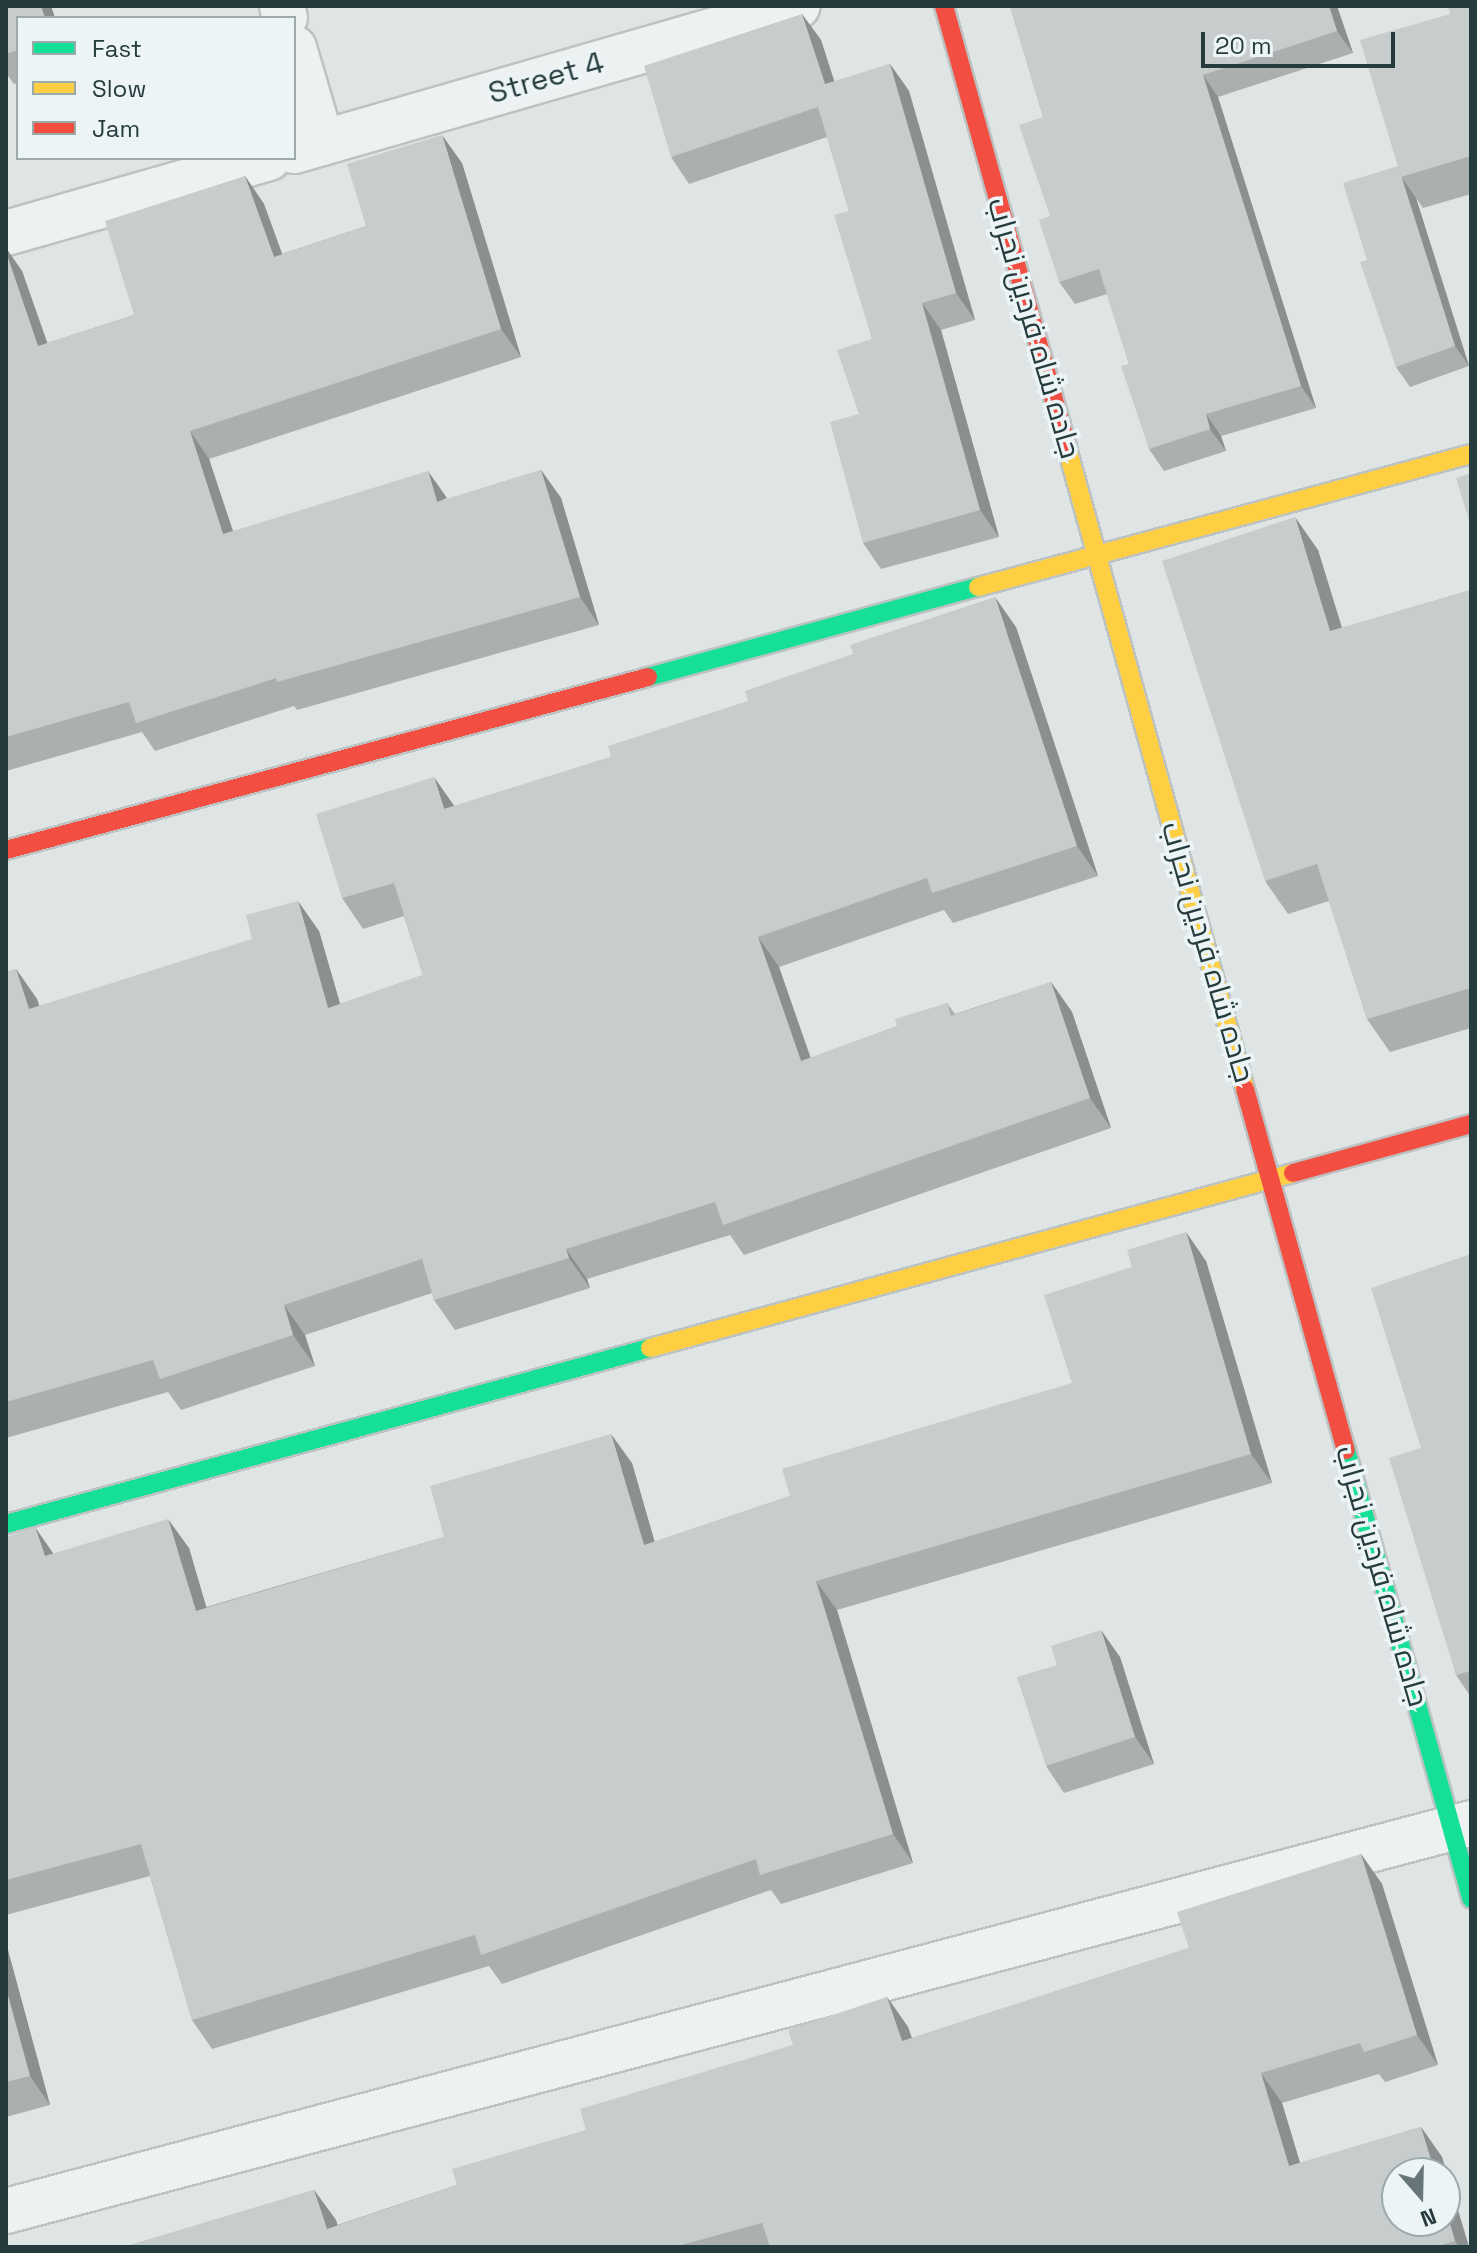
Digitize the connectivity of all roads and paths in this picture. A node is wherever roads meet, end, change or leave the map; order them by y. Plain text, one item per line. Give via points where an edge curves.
1 (798, 6) edge
2 (944, 6) edge
3 (296, 62) edge
4 (308, 147) edge
5 (262, 160) edge
6 (6, 233) edge
7 (1471, 454) edge
8 (1097, 554) junction
9 (6, 850) edge
10 (1471, 1124) edge
11 (1271, 1179) junction
12 (6, 1524) edge
13 (1461, 1826) edge
14 (1471, 1899) edge
15 (6, 2211) edge

1 - 4 street, Street 4
2 - 8 street, جاده شاه فردین نجراب
3 - 4 street
5 - 6 street
7 - 8 street
8 - 9 street
8 - 11 street, جاده شاه فردین نجراب
10 - 11 street
11 - 12 street
11 - 13 street, جاده شاه فردین نجراب
13 - 14 street, جاده شاه فردین نجراب
13 - 15 street

